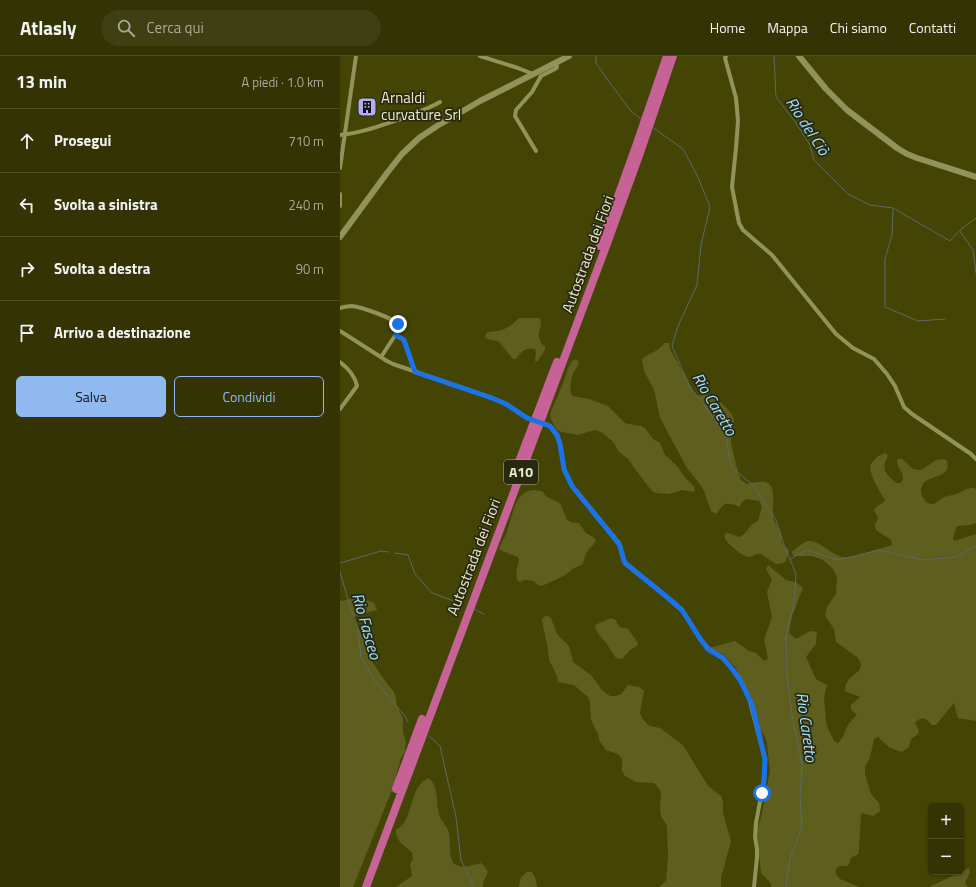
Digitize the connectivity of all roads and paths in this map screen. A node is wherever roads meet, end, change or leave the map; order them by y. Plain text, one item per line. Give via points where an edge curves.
1 (356, 56) edge
2 (480, 56) edge
3 (569, 56) edge
4 (667, 56) edge
5 (673, 56) edge
6 (726, 56) edge
7 (799, 56) edge
8 (556, 62) junction
9 (533, 74) junction
10 (440, 102) dead end
11 (340, 135) edge
12 (345, 135) junction
13 (536, 150) dead end
14 (340, 168) edge
15 (976, 177) edge
16 (340, 194) edge
17 (340, 206) edge
18 (340, 238) edge
19 (340, 308) edge
20 (340, 330) edge
21 (396, 335) junction
22 (381, 357) junction
23 (340, 362) edge
24 (415, 372) junction
25 (340, 409) edge
26 (976, 459) edge
27 (360, 887) edge
28 (366, 887) edge
29 (754, 887) edge

1 - 12 street
2 - 9 street
3 - 8 main road
4 - 27 highway, Autostrada dei Fiori / A10 via 600,245
5 - 28 highway, Autostrada dei Fiori / A10 via 605,249
6 - 26 street via 736,98 738,121 732,187 739,223 743,230 772,255 836,334 853,348 874,359 895,386 904,407
7 - 15 main road via 846,110 897,148 917,158
8 - 9 main road
8 - 13 street via 557,67 541,76 532,92 515,112
9 - 18 main road via 459,113 419,138 402,154
10 - 12 street via 392,122
11 - 12 street
12 - 14 street
16 - 17 street
19 - 21 street via 351,306 391,319 399,327
20 - 22 street
21 - 22 street
21 - 24 street via 404,340
22 - 24 street
23 - 25 street via 350,371 357,386
24 - 29 street via 492,398 527,418 550,426 557,435 564,469 572,486 622,548 625,563 682,610 708,649 723,658 740,680 749,698 765,759 756,823 757,857

